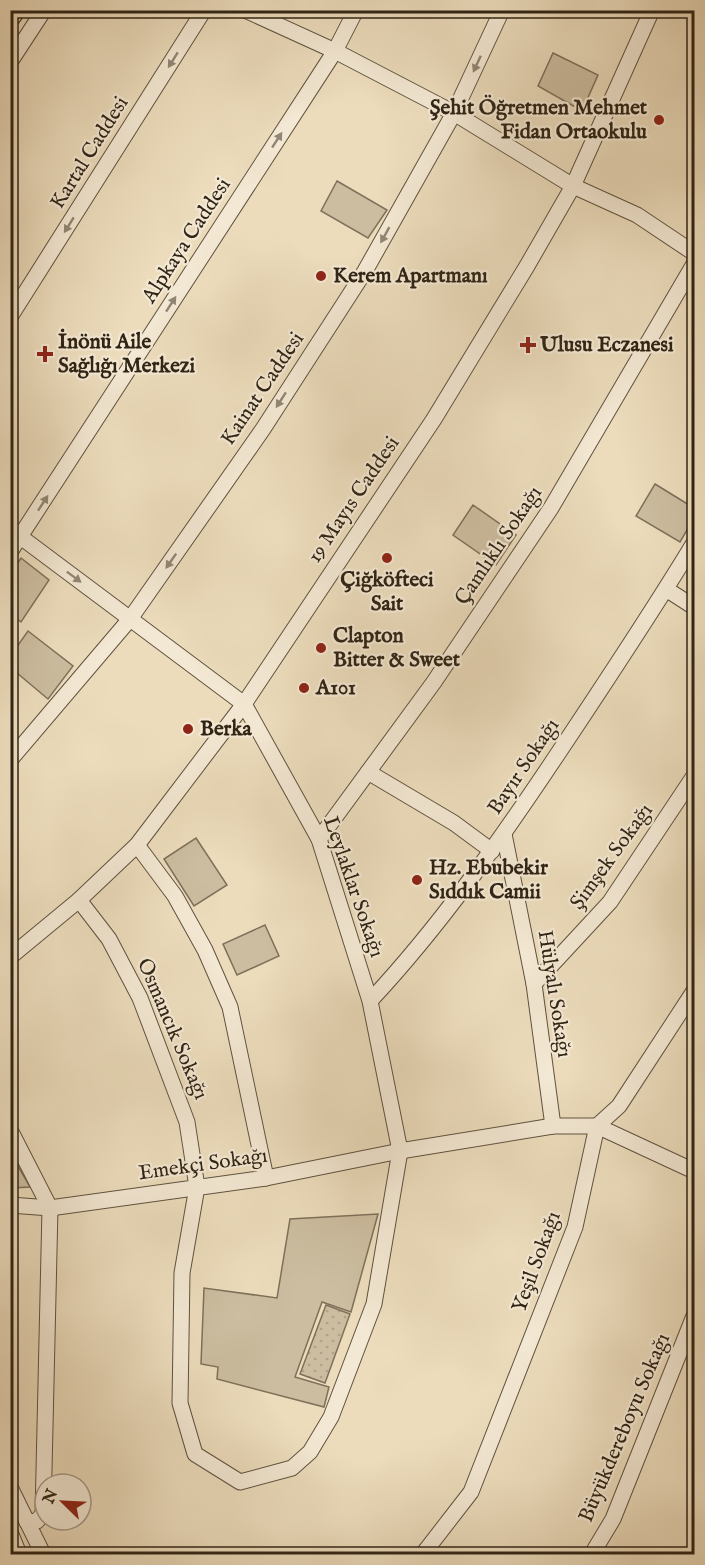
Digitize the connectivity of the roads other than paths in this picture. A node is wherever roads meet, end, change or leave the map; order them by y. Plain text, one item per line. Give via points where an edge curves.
1 (15, 10) edge
2 (44, 10) edge
3 (204, 10) edge
4 (245, 10) edge
5 (356, 10) edge
6 (502, 10) edge
7 (652, 10) edge
8 (10, 17) edge
9 (335, 51) junction
10 (10, 62) edge
11 (454, 113) junction
12 (573, 186) junction
13 (694, 253) edge
14 (694, 264) edge
15 (10, 317) edge
16 (16, 533) edge
17 (694, 543) edge
18 (10, 552) edge
19 (666, 589) junction
20 (694, 607) edge
21 (130, 619) junction
22 (244, 704) junction
23 (10, 760) edge
24 (368, 772) junction
25 (694, 776) edge
26 (504, 834) junction
27 (319, 839) junction
28 (137, 845) junction
29 (492, 851) junction
30 (80, 900) junction
31 (10, 957) edge
32 (534, 984) junction
33 (694, 991) edge
34 (370, 1001) junction
35 (553, 1125) junction
36 (597, 1126) junction
37 (10, 1130) edge
38 (400, 1151) junction
39 (694, 1171) edge
40 (266, 1178) junction
41 (196, 1187) junction
42 (10, 1205) edge
43 (50, 1208) junction
44 (694, 1316) edge
45 (10, 1487) edge
46 (27, 1522) junction
47 (10, 1532) edge
48 (19, 1554) edge
49 (44, 1554) edge
50 (423, 1554) edge
51 (592, 1554) edge

1 - 8 main road
2 - 10 street
3 -> 15 street, Kartal Caddesi
4 - 9 street
5 - 9 street, Alpkaya Caddesi
6 -> 11 street, Kainat Caddesi
7 - 12 street, 19 Mayıs Caddesi
9 - 11 street
16 -> 9 street, Alpkaya Caddesi
11 - 12 street
11 -> 21 street, Kainat Caddesi via 365,271 263,429
12 - 13 street via 637,215
12 - 22 street, 19 Mayıs Caddesi via 434,419
14 - 24 street, Çamlıklı Sokağı via 551,508
16 - 18 street, Alpkaya Caddesi
16 -> 21 street, Leylaklar Sokağı
17 - 19 street, Bayır Sokağı
19 - 20 street
19 - 26 street, Bayır Sokağı
21 - 22 street, Leylaklar Sokağı
21 - 23 street, Kainat Caddesi
22 - 27 street, Leylaklar Sokağı
22 - 28 street, 19 Mayıs Caddesi
24 - 27 street, Çamlıklı Sokağı
24 - 29 street via 454,823
25 - 32 street, Şimşek Sokağı via 610,902
26 - 29 street, Bayır Sokağı
26 - 32 street, Hülyalı Sokağı
27 - 34 street, Leylaklar Sokağı
28 - 30 street, 19 Mayıs Caddesi
28 - 40 street via 175,896 230,1007
29 - 34 street, Bayır Sokağı via 404,965
30 - 31 street, 19 Mayıs Caddesi
30 - 41 street, Osmancık Sokağı via 109,939 140,998 166,1061 187,1122
32 - 35 street, Hülyalı Sokağı
33 - 36 street via 620,1106
34 - 38 street, Leylaklar Sokağı
35 - 36 street
35 - 38 street
36 - 39 street
36 - 50 street, Yeşil Sokağı via 575,1227 471,1492
37 - 43 street
38 - 40 street, Emekçi Sokağı
38 - 41 street, Osmancık Sokağı via 374,1304 331,1416 310,1452 292,1468 240,1482 195,1454 180,1403 182,1273
40 - 41 street, Emekçi Sokağı
41 - 43 street, Emekçi Sokağı
42 - 43 street, Emekçi Sokağı
43 - 46 street via 43,1514 37,1521
44 - 51 street, Büyükdereboyu Sokağı via 613,1519
45 - 46 street
46 - 49 street
47 - 48 street

